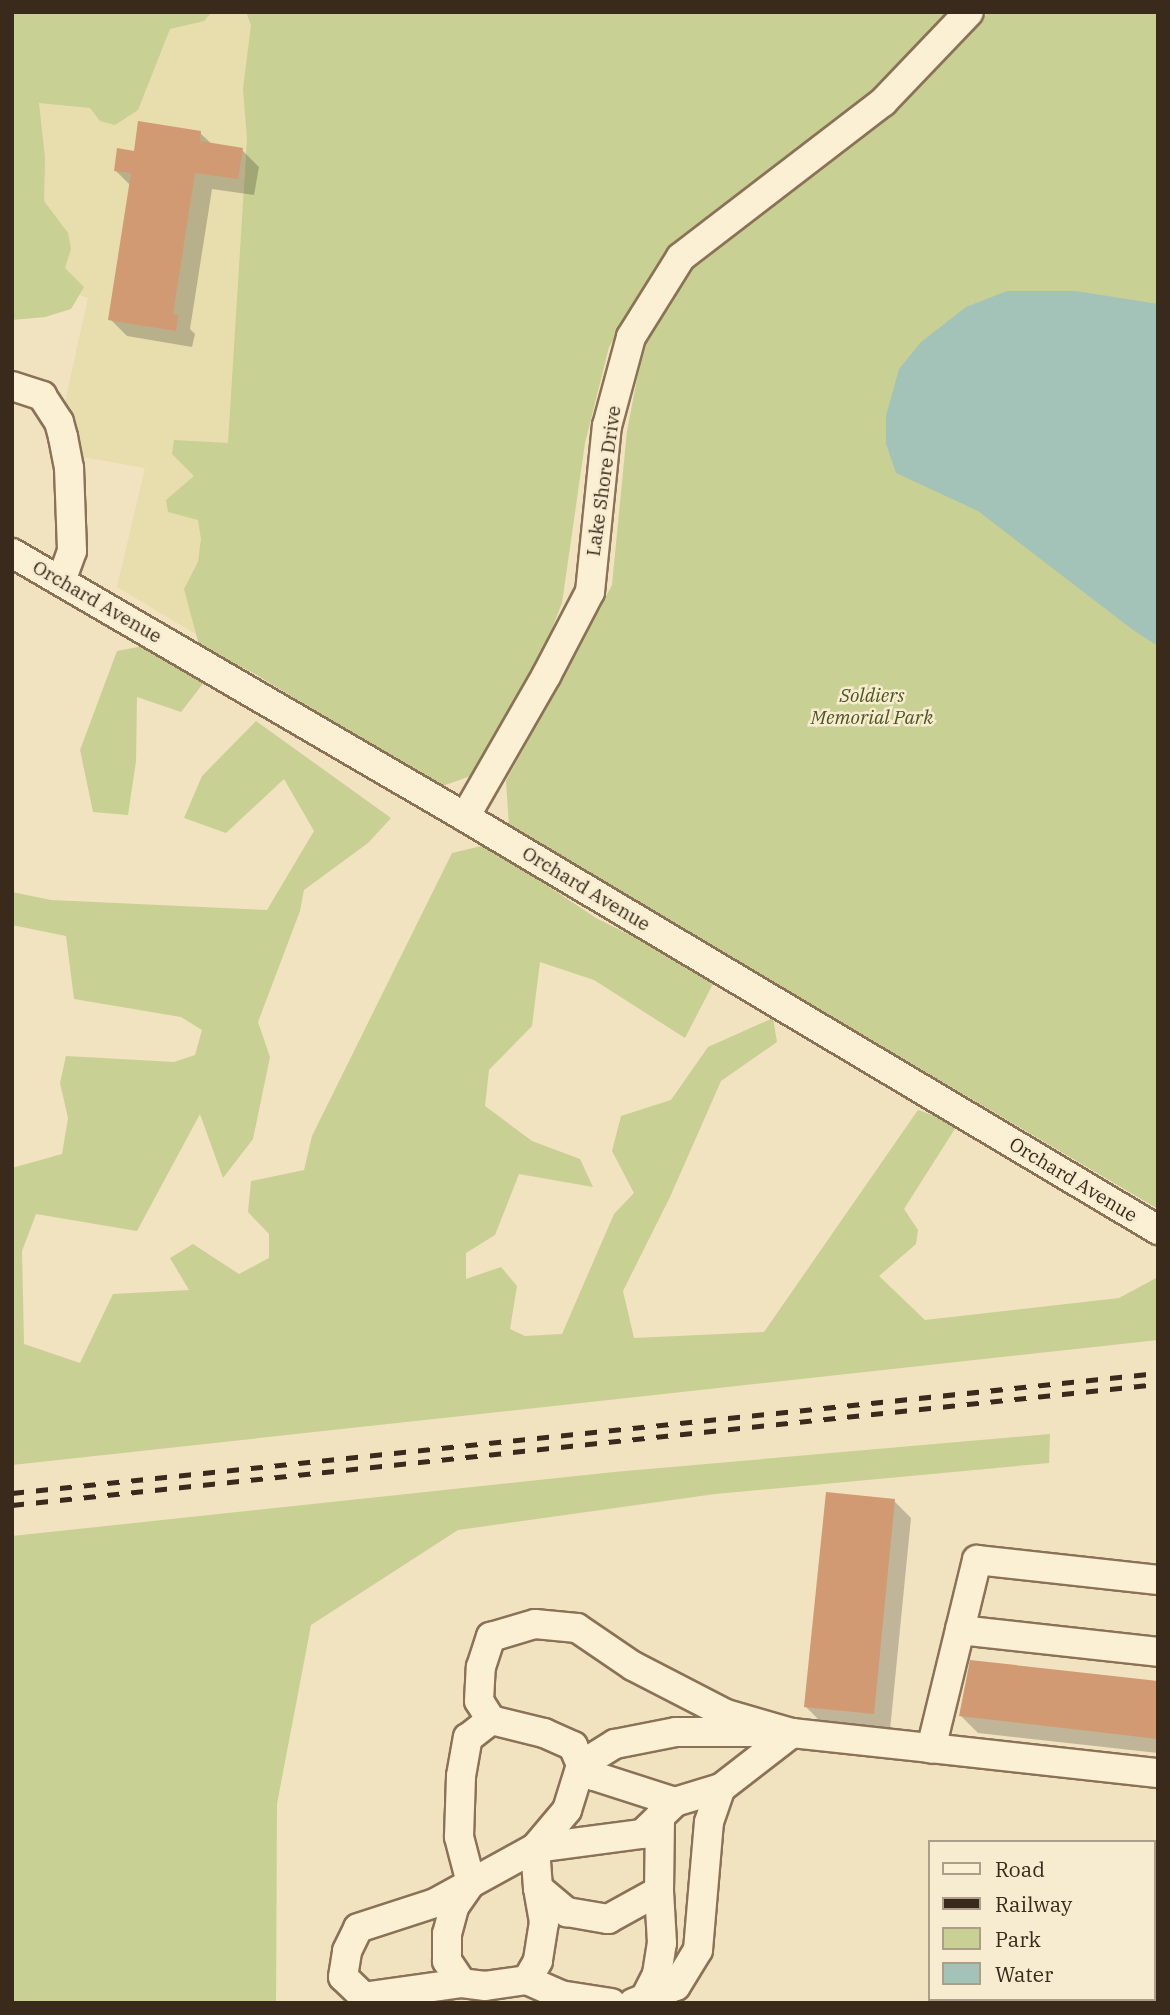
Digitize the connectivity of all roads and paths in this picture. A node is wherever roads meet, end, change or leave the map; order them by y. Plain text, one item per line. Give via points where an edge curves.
1 (969, 12) edge
2 (12, 386) edge
3 (12, 552) edge
4 (61, 581) junction
5 (465, 817) junction
6 (1158, 1230) edge
7 (1158, 1580) edge
8 (960, 1630) junction
9 (1158, 1652) edge
10 (491, 1720) junction
11 (792, 1732) junction
12 (931, 1748) junction
13 (582, 1765) junction
14 (1158, 1773) edge
15 (721, 1788) junction
16 (667, 1809) junction
17 (535, 1848) junction
18 (471, 1883) junction
19 (538, 1888) junction
20 (659, 1891) junction
21 (527, 1980) junction
22 (462, 1983) junction
23 (639, 2000) edge
24 (611, 2003) edge

1 - 5 street, Lake Shore Drive via 883,102 681,257 631,337 607,426 590,592
2 - 4 street via 42,396 64,437 72,551
3 - 4 street, Orchard Avenue
4 - 5 street, Orchard Avenue
5 - 6 street, Orchard Avenue
7 - 8 street via 977,1560
8 - 9 street
8 - 12 street
10 - 11 street via 479,1700 481,1667 491,1637 535,1624 578,1628 633,1666 726,1714
10 - 13 street via 544,1733 573,1746
10 - 18 street via 468,1738 461,1776 459,1837
11 - 12 street
11 - 13 street via 676,1732 615,1744
11 - 15 street
12 - 14 street
13 - 16 street via 594,1776
13 - 17 street via 567,1810
15 - 16 street
15 - 23 street via 709,1822 698,1950 676,1986
16 - 17 street via 642,1834
16 - 20 street
17 - 18 street
17 - 19 street
18 - 22 street via 454,1908 447,1934 447,1961
18 - 22 street via 435,1903 358,1928 346,1951 343,1977 364,1997
19 - 20 street via 567,1912 608,1919
19 - 21 street via 544,1923 538,1961
20 - 23 street via 662,1943 657,1974
21 - 22 street via 485,1986
21 - 24 street via 560,1995

